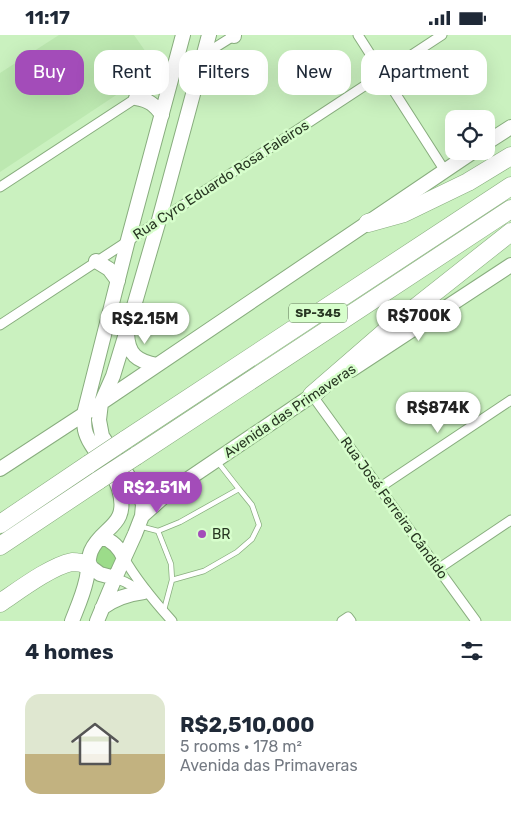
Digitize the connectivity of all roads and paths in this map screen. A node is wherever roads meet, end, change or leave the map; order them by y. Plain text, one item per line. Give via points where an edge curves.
1 (183, 35) edge
2 (209, 35) edge
3 (234, 35) edge
4 (358, 35) edge
5 (442, 35) edge
6 (205, 50) edge
7 (212, 50) edge
8 (368, 50) edge
9 (419, 50) edge
10 (179, 70) edge
11 (173, 74) junction
12 (361, 88) edge
13 (193, 95) edge
14 (396, 95) edge
15 (136, 98) junction
16 (162, 115) junction
17 (511, 127) edge
18 (495, 137) edge
19 (511, 156) edge
20 (461, 160) edge
21 (445, 171) junction
22 (511, 186) edge
23 (0, 187) edge
24 (511, 209) edge
25 (159, 220) junction
26 (368, 223) junction
27 (511, 232) edge
28 (128, 240) junction
29 (96, 261) junction
30 (511, 265) edge
31 (118, 281) junction
32 (0, 325) edge
33 (127, 330) junction
34 (157, 365) junction
35 (312, 395) junction
36 (511, 400) edge
37 (102, 403) junction
38 (84, 414) junction
39 (216, 460) junction
40 (0, 469) edge
41 (379, 488) junction
42 (240, 489) junction
43 (170, 492) junction
44 (140, 494) junction
45 (122, 505) junction
46 (511, 519) edge
47 (140, 521) junction
48 (0, 524) edge
49 (158, 531) junction
50 (102, 537) junction
51 (0, 547) edge
52 (124, 558) junction
53 (88, 565) junction
54 (438, 569) junction
55 (115, 578) junction
56 (172, 580) junction
57 (146, 594) junction
58 (0, 603) edge
59 (163, 611) junction
60 (99, 615) edge
61 (72, 621) edge
62 (172, 621) edge
63 (342, 621) edge
64 (351, 621) edge
65 (476, 621) edge

1 - 11 street
2 - 6 street
3 - 7 street
4 - 8 street
5 - 9 street, Rua Cyro Eduardo Rosa Faleiros
10 - 11 street
11 - 15 street
11 - 16 street
12 - 25 street, Rua Cyro Eduardo Rosa Faleiros
13 - 25 street
14 - 21 street
15 - 16 street via 148,101
15 - 23 street
16 - 28 street
17 - 18 street
19 - 26 highway via 468,182 404,213
20 - 21 street
21 - 26 street
22 - 48 highway, SP-345, bridge
24 - 51 highway, SP-345, bridge
25 - 28 street, Rua Cyro Eduardo Rosa Faleiros
25 - 33 street
26 - 34 street
27 - 35 highway via 387,329
28 - 29 street, Rua Cyro Eduardo Rosa Faleiros
28 - 31 street
29 - 31 street via 109,269
29 - 32 street, Rua Cyro Eduardo Rosa Faleiros
30 - 35 street, Avenida das Primaveras
31 - 38 street
33 - 34 street via 133,354 146,363
33 - 37 street
34 - 37 street
35 - 39 street, Avenida das Primaveras
35 - 41 street, Rua José Ferreira Cândido
36 - 41 street
37 - 38 street
37 - 44 street via 99,420 102,437
38 - 40 street
38 - 45 street via 88,439 115,480
39 - 42 lane
39 - 43 street, Avenida das Primaveras
41 - 54 street, Rua José Ferreira Cândido
42 - 49 lane
42 - 56 lane via 252,505 260,525 252,539 204,571
43 - 44 street
43 - 47 street, Avenida das Primaveras
44 - 45 street
44 - 47 street via 143,505
45 - 50 street via 118,520
46 - 54 street
47 - 49 lane
47 - 52 street
49 - 56 lane via 171,564
50 - 52 street via 118,547
50 - 53 street via 92,549
52 - 55 street
52 - 57 street
53 - 55 street via 100,574
53 - 58 highway via 72,562 57,568
53 - 61 street via 86,582
54 - 65 street, Rua José Ferreira Cândido
55 - 57 street
55 - 60 street
56 - 59 lane
57 - 59 street
57 - 60 street via 134,593 117,599
59 - 62 street
63 - 64 street via 348,617

